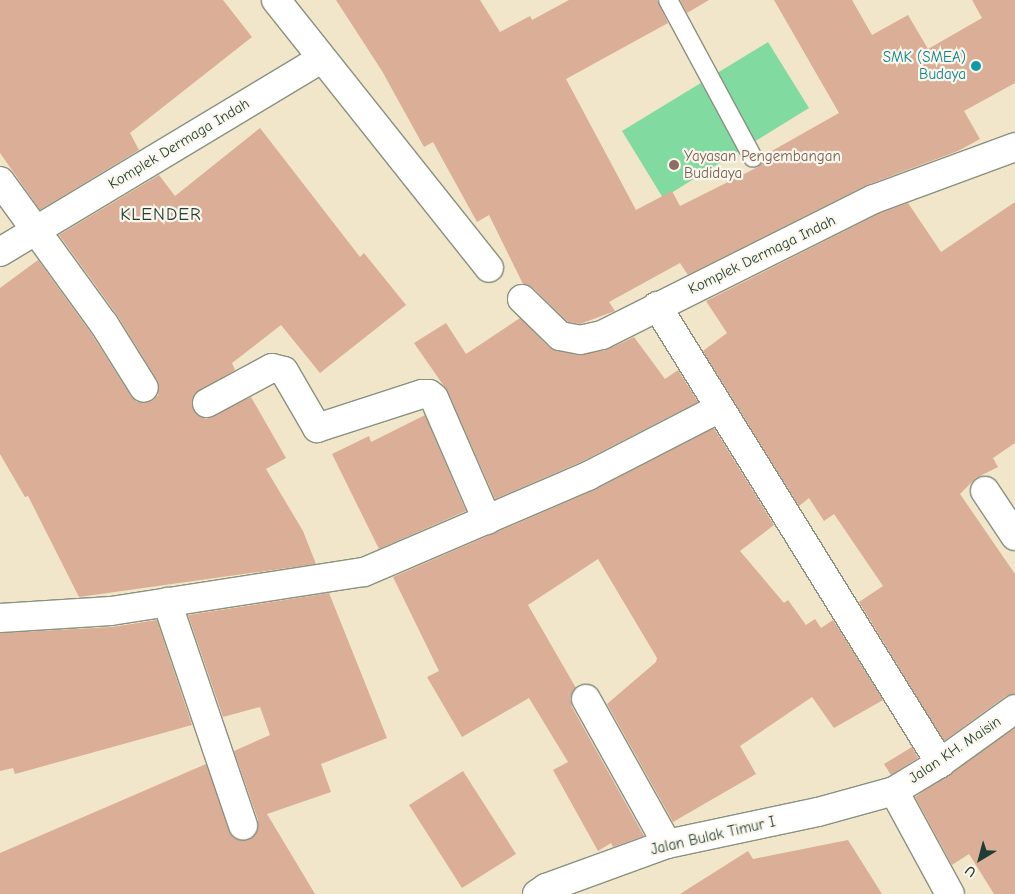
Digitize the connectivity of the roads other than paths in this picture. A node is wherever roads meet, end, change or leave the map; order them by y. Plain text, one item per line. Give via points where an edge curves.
1 (276, 0) edge
2 (668, 0) edge
3 (320, 59) junction
4 (1015, 147) edge
5 (753, 158) dead end
6 (0, 181) edge
7 (38, 230) junction
8 (0, 252) edge
9 (489, 268) dead end
10 (522, 299) dead end
11 (657, 306) junction
12 (144, 388) dead end
13 (207, 404) dead end
14 (720, 408) junction
15 (985, 491) dead end
16 (487, 520) junction
17 (1015, 536) edge
18 (167, 602) junction
19 (0, 618) edge
20 (586, 699) dead end
21 (1015, 709) edge
22 (940, 763) junction
23 (894, 791) junction
24 (243, 825) dead end
25 (667, 844) junction
26 (537, 894) edge
27 (950, 894) edge

1 - 3 street
2 - 5 lane
3 - 7 street, Komplek Dermaga Indah
3 - 9 street
4 - 11 street, Komplek Dermaga Indah via 874,199
6 - 7 street
7 - 8 street, Komplek Dermaga Indah
7 - 12 street
10 - 11 street, Komplek Dermaga Indah via 560,336 580,340 602,335
11 - 14 street
13 - 16 street via 272,368 284,371 317,428 429,394 434,398
14 - 16 street via 588,476
14 - 22 street
15 - 17 street
16 - 18 street via 364,572
18 - 19 street via 111,611
18 - 24 street
20 - 25 street
21 - 22 street, Jalan KH. Maisin
22 - 23 street, Jalan KH. Maisin
23 - 25 street, Jalan Bulak Timur I via 826,810
23 - 27 street
25 - 26 street, Jalan Bulak Timur I

